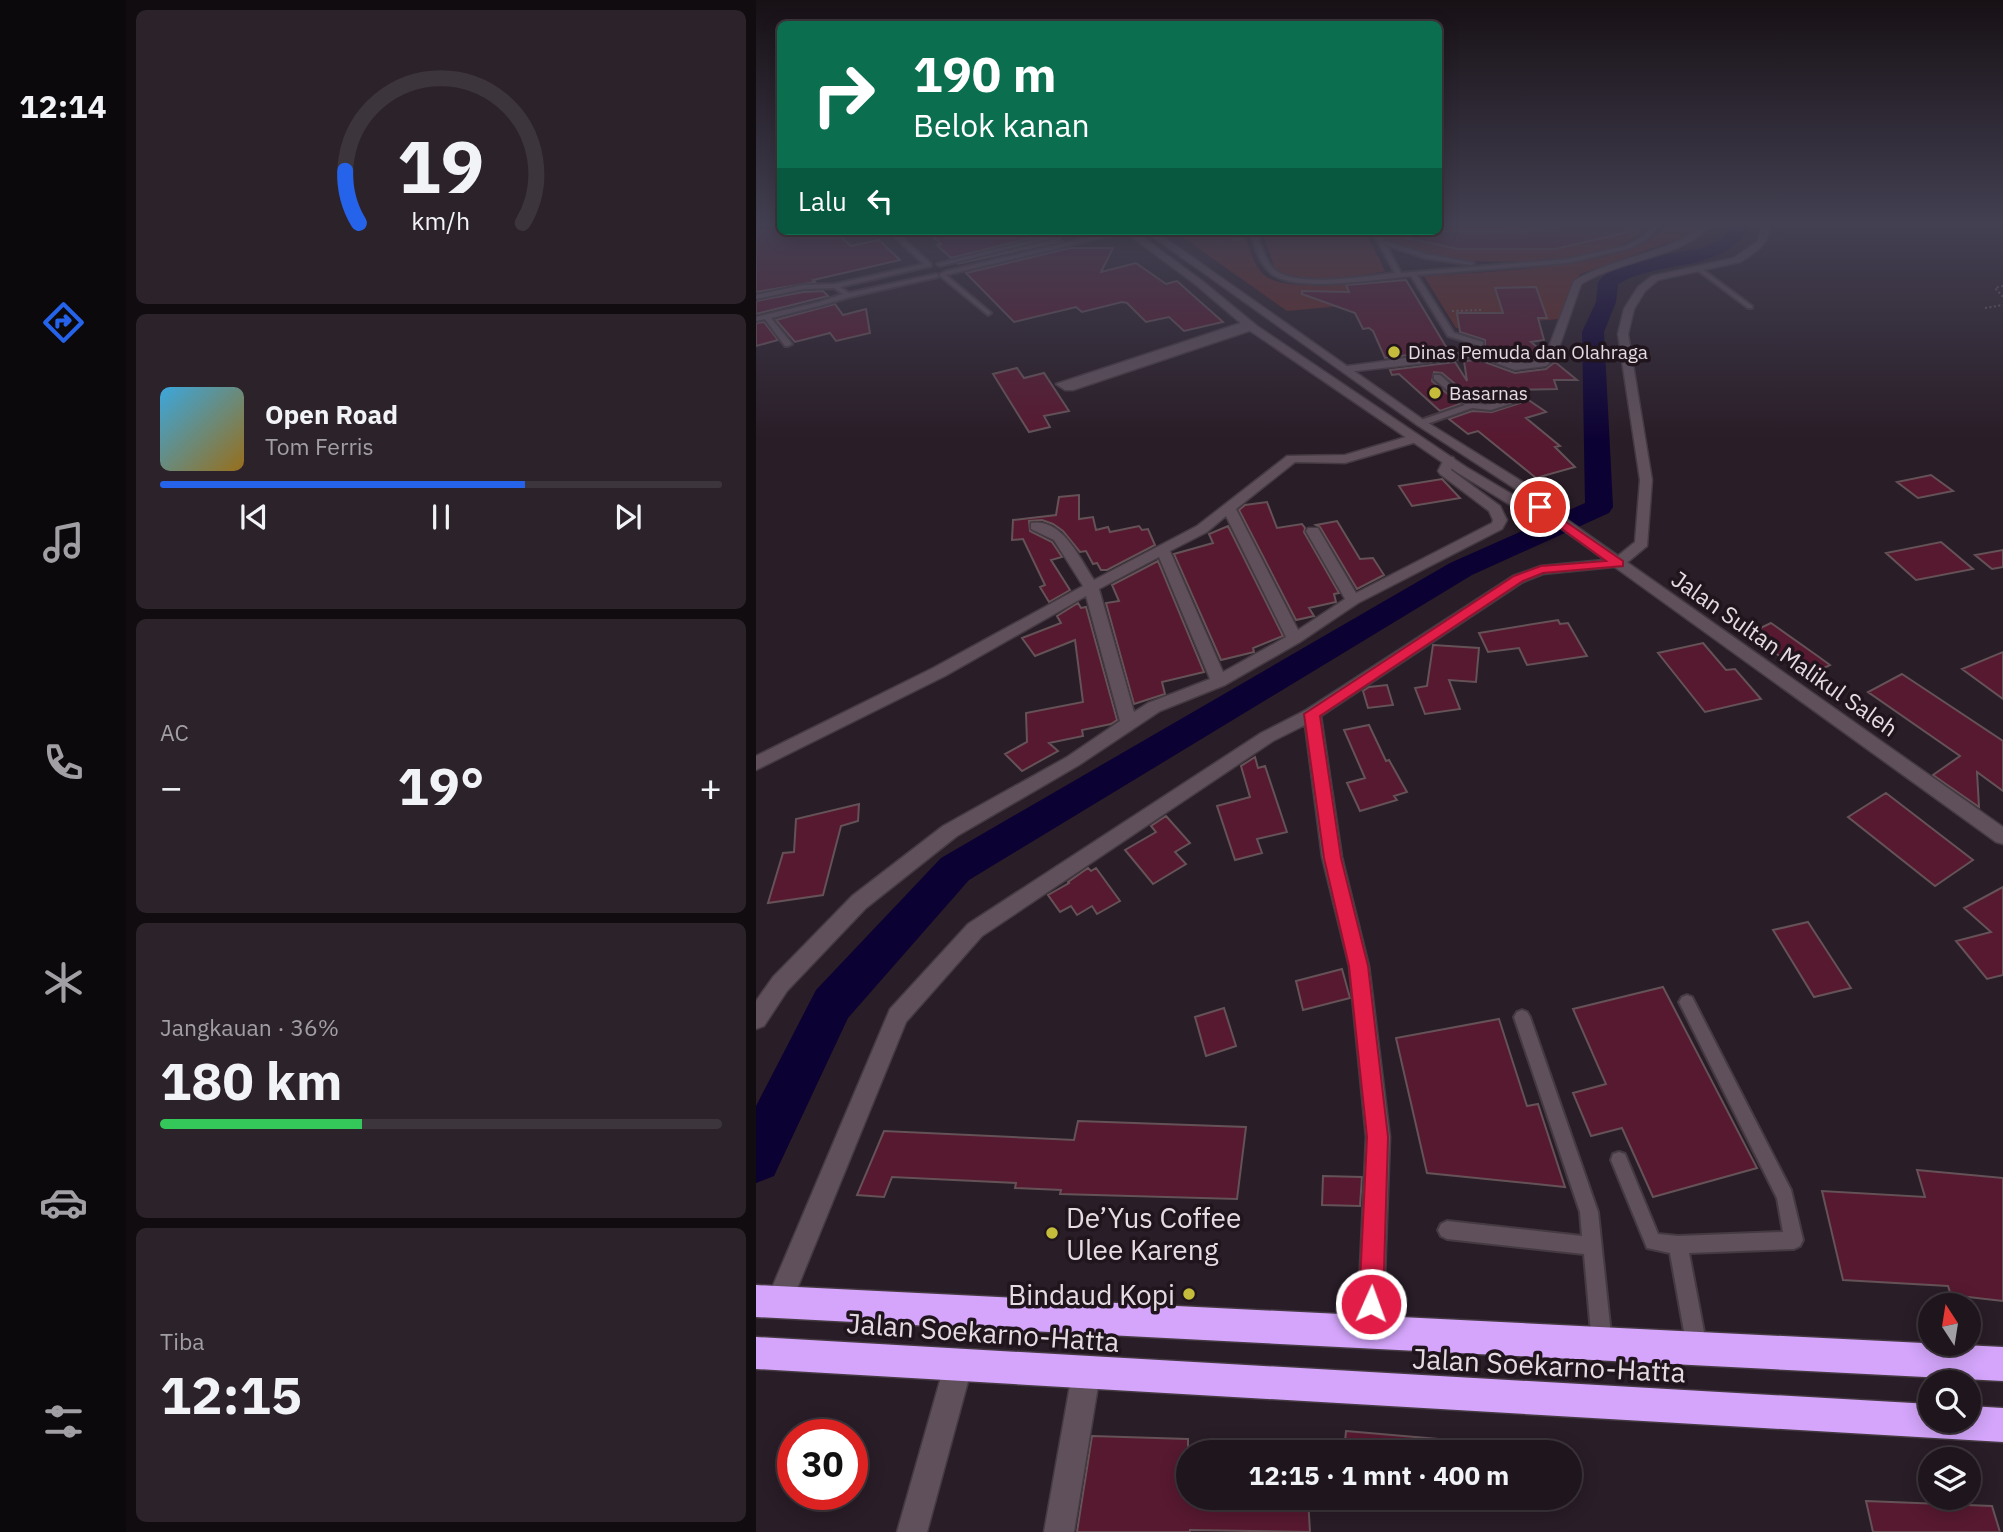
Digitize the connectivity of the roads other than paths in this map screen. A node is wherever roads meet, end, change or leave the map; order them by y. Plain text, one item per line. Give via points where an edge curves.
1 (844, 296) edge
2 (968, 296) edge
3 (1215, 296) edge
4 (1243, 296) edge
5 (1426, 296) edge
6 (1572, 296) edge
7 (1634, 296) edge
8 (1736, 296) edge
9 (1750, 307) dead end
10 (988, 313) dead end
11 (767, 317) junction
12 (756, 319) edge
13 (1250, 326) junction
14 (788, 344) dead end
15 (1480, 344) dead end
16 (1325, 354) junction
17 (1304, 360) junction
18 (1347, 369) junction
19 (1437, 377) dead end
20 (1515, 401) dead end
21 (1471, 406) junction
22 (1421, 423) junction
23 (1416, 438) junction
24 (1449, 460) junction
25 (1228, 507) junction
26 (1543, 510) junction
27 (1036, 526) dead end
28 (1313, 531) dead end
29 (1163, 550) junction
30 (1619, 564) junction
31 (1091, 587) junction
32 (1353, 600) junction
33 (1295, 639) junction
34 (1219, 681) junction
35 (1312, 714) junction
36 (1129, 722) junction
37 (756, 764) edge
38 (2003, 837) edge
39 (1687, 1002) dead end
40 (1522, 1017) dead end
41 (756, 1019) edge
42 (1619, 1160) dead end
43 (1447, 1230) dead end
44 (1678, 1245) junction
45 (1592, 1246) junction
46 (767, 1302) edge
47 (1370, 1332) junction
48 (1602, 1344) junction
49 (1697, 1349) junction
50 (756, 1353) edge
51 (958, 1363) junction
52 (2003, 1364) edge
53 (1085, 1386) junction
54 (2003, 1426) edge
55 (912, 1532) edge
56 (1059, 1532) edge

1 - 11 lane
2 - 10 lane
3 - 13 street, Jalan Sultan Malikul Saleh
4 - 16 street, Jalan Sultan Malikul Saleh
5 - 15 lane via 1451,334
6 - 18 street via 1550,359 1542,364 1515,367 1480,354
7 - 30 street via 1623,334 1646,480 1646,510 1642,543
8 - 9 lane
11 - 12 lane
11 - 14 lane
13 - 13 street via 1069,388 1062,384
13 - 17 street, Jalan Sultan Malikul Saleh
16 - 17 street
16 - 18 street, Jalan Sultan Malikul Saleh
17 - 23 street, Jalan Sultan Malikul Saleh
18 - 22 street, Jalan Sultan Malikul Saleh
19 - 21 lane
20 - 21 lane via 1492,408
21 - 22 lane
22 - 26 street, Jalan Sultan Malikul Saleh via 1537,498
23 - 24 street, Jalan Sultan Malikul Saleh
23 - 25 street via 1344,459 1292,459
24 - 26 street, Jalan Sultan Malikul Saleh via 1522,506
24 - 32 street via 1444,471 1495,509 1500,520 1497,526
25 - 29 street via 1202,529
25 - 33 street
26 - 30 street, Jalan Sultan Malikul Saleh
27 - 31 street via 1059,537
28 - 32 street
29 - 31 street
29 - 34 street
30 - 35 street via 1541,570 1518,579
30 - 38 street, Jalan Sultan Malikul Saleh
31 - 36 street
31 - 37 street via 939,672
32 - 33 street
33 - 34 street
34 - 36 street
35 - 46 street via 1266,737 975,930 898,1016
35 - 47 street via 1332,858 1359,966 1378,1137
36 - 41 street via 1073,761 950,831 859,902 779,984
39 - 44 lane via 1785,1196 1794,1240
40 - 45 lane via 1589,1212
42 - 44 lane via 1653,1242
43 - 45 lane
44 - 49 lane
45 - 48 lane
46 - 47 highway, Jalan Soekarno-Hatta
47 - 48 highway, Jalan Soekarno-Hatta
48 - 49 highway, Jalan Soekarno-Hatta
49 - 52 highway, Jalan Soekarno-Hatta
50 - 51 highway, Jalan Soekarno-Hatta
51 - 53 highway, Jalan Soekarno-Hatta
51 - 55 street
53 - 54 highway, Jalan Soekarno-Hatta
53 - 56 street

